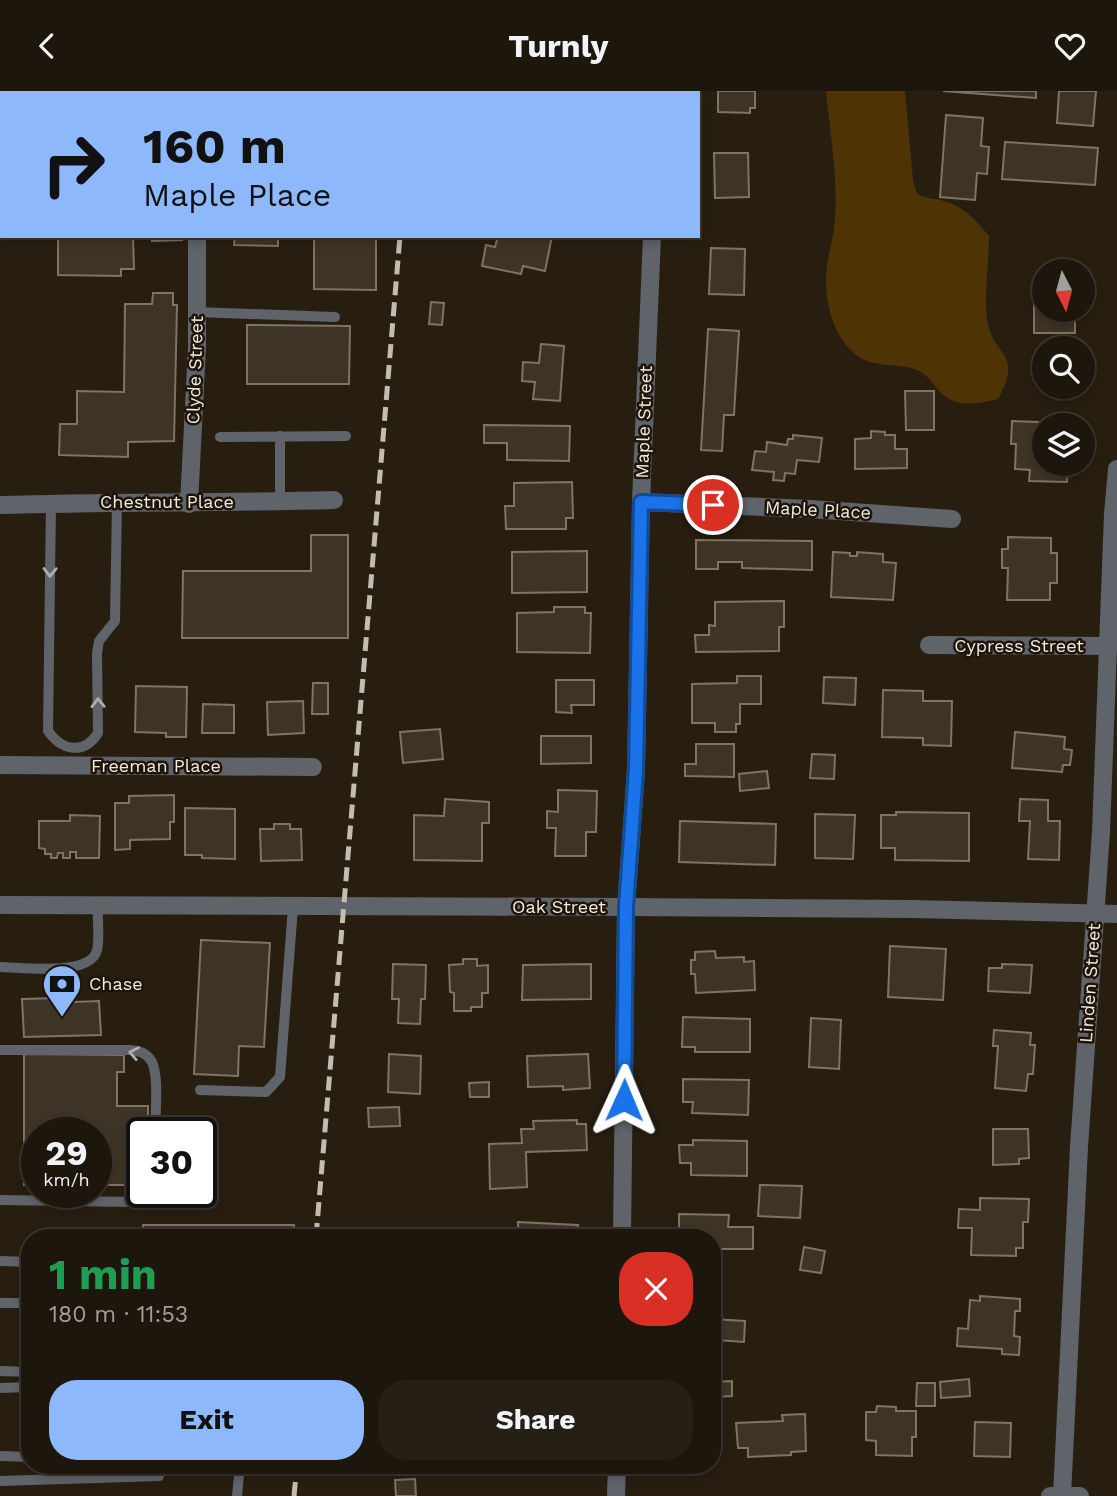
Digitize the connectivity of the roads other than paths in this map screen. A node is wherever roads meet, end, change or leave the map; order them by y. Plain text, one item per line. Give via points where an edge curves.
1 (197, 238) edge
2 (652, 238) edge
3 (197, 312) junction
4 (335, 317) dead end
5 (220, 436) dead end
6 (281, 436) junction
7 (346, 436) dead end
8 (1117, 469) edge
9 (334, 500) dead end
10 (117, 502) junction
11 (280, 502) junction
12 (641, 502) junction
13 (51, 503) junction
14 (189, 504) junction
15 (0, 505) edge
16 (952, 519) dead end
17 (929, 645) dead end
18 (1110, 646) junction
19 (0, 765) edge
20 (313, 767) dead end
21 (0, 905) edge
22 (98, 906) junction
23 (293, 907) junction
24 (626, 907) junction
25 (1117, 914) edge
26 (1094, 915) junction
27 (0, 967) edge
28 (0, 1050) edge
29 (200, 1090) dead end
30 (155, 1117) edge
31 (0, 1200) edge
32 (126, 1202) edge
33 (622, 1229) edge
34 (0, 1261) edge
35 (21, 1262) edge
36 (0, 1303) edge
37 (18, 1303) joint
38 (21, 1305) edge
39 (0, 1371) edge
40 (21, 1372) edge
41 (21, 1387) edge
42 (0, 1388) edge
43 (0, 1456) edge
44 (21, 1457) edge
45 (159, 1474) edge
46 (239, 1474) edge
47 (617, 1474) edge
48 (0, 1481) edge
49 (237, 1496) edge
50 (616, 1496) edge
51 (1064, 1496) edge

1 - 3 street, Clyde Street
2 - 12 street, Maple Street
3 - 4 lane
3 - 14 street, Clyde Street
5 - 6 lane
6 - 7 lane
6 - 11 lane
8 - 18 street, Linden Street
9 - 11 street, Chestnut Place
10 - 13 street, Chestnut Place
13 -> 10 lane via 48,731 56,742 81,747 92,743 98,733 97,653 99,641 115,621
10 - 14 street, Chestnut Place
11 - 14 street, Chestnut Place
12 - 16 street, Maple Place
12 - 24 street, Maple Street via 636,770
13 - 15 street, Chestnut Place
17 - 18 street, Cypress Street
18 - 26 street, Linden Street
19 - 20 street, Freeman Place
21 - 22 street, Oak Street
22 - 23 street, Oak Street
22 - 27 lane via 97,951 92,961 71,968
23 - 24 street, Oak Street
23 - 29 lane via 280,1077 266,1092
24 - 26 street, Oak Street
24 - 33 street, Maple Street
25 - 26 street, Oak Street
26 - 51 street, Linden Street
30 -> 28 lane via 155,1069 142,1052
31 - 32 lane
34 - 35 lane
36 - 37 lane
37 - 38 lane
39 - 40 lane
41 - 42 lane
43 - 44 lane
45 - 48 lane
46 - 49 lane
47 - 50 street

